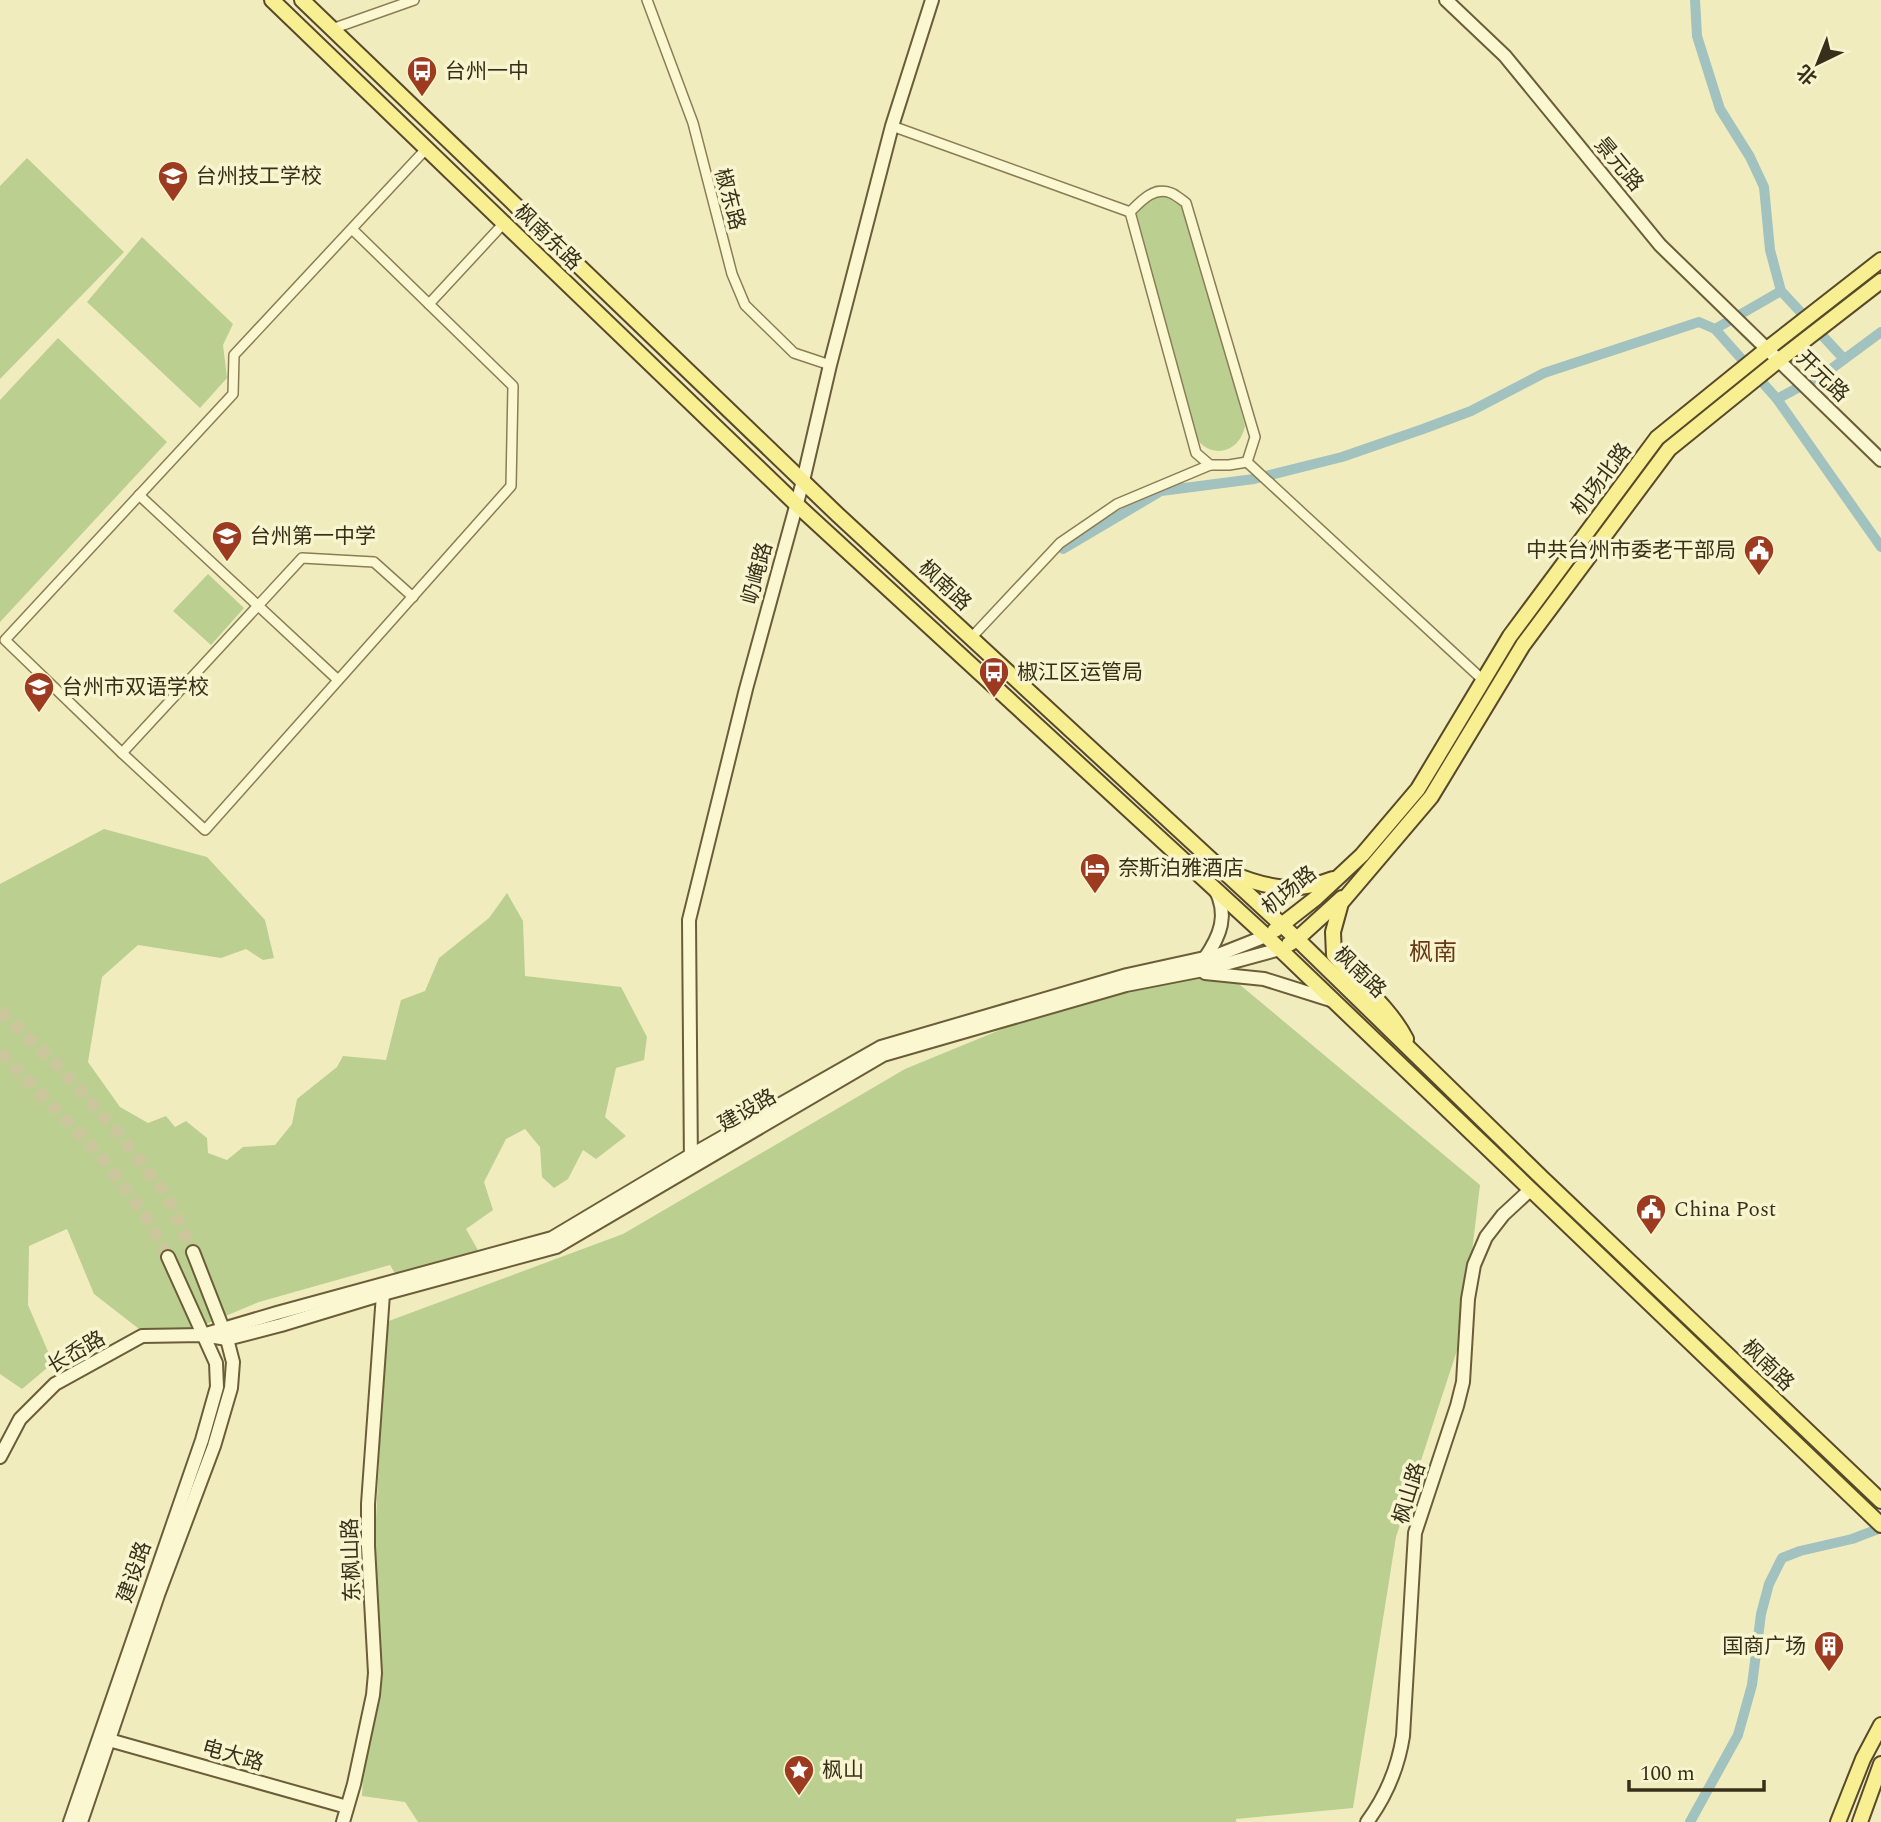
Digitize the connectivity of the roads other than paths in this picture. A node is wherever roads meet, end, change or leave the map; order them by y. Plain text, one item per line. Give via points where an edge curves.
1 (272, 0) edge
2 (302, 0) edge
3 (414, 0) edge
4 (648, 0) edge
5 (932, 0) edge
6 (1446, 0) edge
7 (332, 29) junction
8 (892, 126) junction
9 (426, 149) junction
10 (1130, 212) junction
11 (504, 223) junction
12 (352, 229) junction
13 (1881, 260) edge
14 (1881, 281) edge
15 (429, 304) junction
16 (1767, 349) junction
17 (830, 365) junction
18 (1784, 365) junction
19 (1881, 460) edge
20 (1247, 462) junction
21 (1210, 466) junction
22 (803, 481) junction
23 (139, 495) junction
24 (796, 504) junction
25 (413, 597) junction
26 (258, 607) junction
27 (971, 638) junction
28 (338, 680) junction
29 (1483, 680) junction
30 (122, 753) junction
31 (1220, 869) junction
32 (1338, 877) junction
33 (1356, 885) junction
34 (1215, 889) junction
35 (1282, 925) junction
36 (1266, 936) junction
37 (1297, 939) junction
38 (1280, 949) junction
39 (1205, 958) junction
40 (1194, 972) junction
41 (1334, 1001) junction
42 (1413, 1054) junction
43 (691, 1161) junction
44 (1530, 1190) junction
45 (193, 1252) tunnel mouth
46 (168, 1257) tunnel mouth
47 (383, 1294) junction
48 (225, 1333) junction
49 (203, 1335) junction
50 (0, 1457) edge
51 (1881, 1502) edge
52 (1881, 1525) edge
53 (1881, 1725) edge
54 (109, 1740) junction
55 (1881, 1764) edge
56 (347, 1807) junction
57 (70, 1822) edge
58 (81, 1822) edge
59 (343, 1822) edge
60 (1367, 1822) edge
61 (1838, 1822) edge
62 (1860, 1822) edge

1 - 9 main road, 枫南东路
2 - 7 main road, 枫南路
3 - 7 street
4 - 17 street, 椒东路 via 693,123 732,274 745,305 794,353
5 - 8 main road, 屷崦路
6 - 16 main road, 景元路 via 1505,56 1660,245
7 - 22 main road, 枫南路
8 - 10 street
8 - 17 main road, 屷崦路
9 - 11 main road, 枫南东路
9 - 12 street
10 - 20 street via 1158,191 1172,193 1186,203 1255,437
10 - 21 street via 1196,453
11 - 15 street
11 - 24 main road, 枫南东路
12 - 15 street
12 - 23 street via 234,355 233,394
13 - 16 main road, 机场北路
14 - 18 main road, 机场北路
15 - 25 street via 513,386 511,486
16 - 18 main road, 开元路
16 - 29 main road, 机场北路 via 1657,438 1510,636
17 - 22 main road, 屷崦路
18 - 19 main road, 开元路
18 - 33 main road, 机场北路 via 1669,449 1523,645 1431,797
20 - 21 street
20 - 29 street
21 - 27 street via 1117,504 1060,543
22 - 24 main road, 屷崦路
22 - 27 main road, 枫南路
23 - 26 street
23 - 30 street via 5,640
24 - 34 main road, 枫南路
24 - 43 main road, 屷崦路 via 689,920
25 - 26 street via 374,562 302,558
25 - 28 street
26 - 28 street
26 - 30 street
27 - 31 main road, 枫南路
28 - 30 street via 205,830
29 - 32 main road, 机场北路 via 1418,789
31 - 32 main road via 1278,888 1307,887
31 - 35 main road, 枫南路
32 - 35 main road, 机场路
33 - 37 main road, 机场路
33 - 42 main road via 1337,913 1334,956 1385,1009
34 - 36 main road, 枫南路
34 - 39 main road via 1222,924
35 - 36 main road, 机场路
35 - 37 main road, 枫南路
36 - 38 main road, 枫南路
36 - 39 main road, 建设路
37 - 38 main road, 建设路
37 - 42 main road, 枫南路
38 - 40 main road, 建设路
38 - 41 main road, 枫南路
39 - 43 main road, 建设路 via 1127,975 881,1047
40 - 41 main road via 1264,979
40 - 43 main road, 建设路 via 1126,985 883,1055
41 - 44 main road, 枫南路
42 - 51 main road, 枫南路
43 - 47 main road, 建设路 via 556,1247
43 - 48 main road, 建设路 via 552,1238
44 - 52 main road, 枫南路
44 - 60 main road, 枫山路 via 1494,1226 1474,1265 1463,1382 1415,1533 1400,1757 1390,1787
45 - 48 main road, 建设路
46 - 49 main road, 建设路
47 - 48 main road, 建设路 via 281,1325
47 - 56 main road, 东枫山路 via 368,1504 375,1673
48 - 49 main road, 建设路
48 - 54 main road, 建设路 via 233,1362 231,1388
49 - 50 main road, 长岙路 via 142,1336 55,1384 20,1419
49 - 57 main road, 建设路 via 216,1363 217,1387
53 - 61 main road
54 - 56 main road, 电大路
54 - 58 main road, 建设路
55 - 62 main road
56 - 59 main road, 东枫山路

